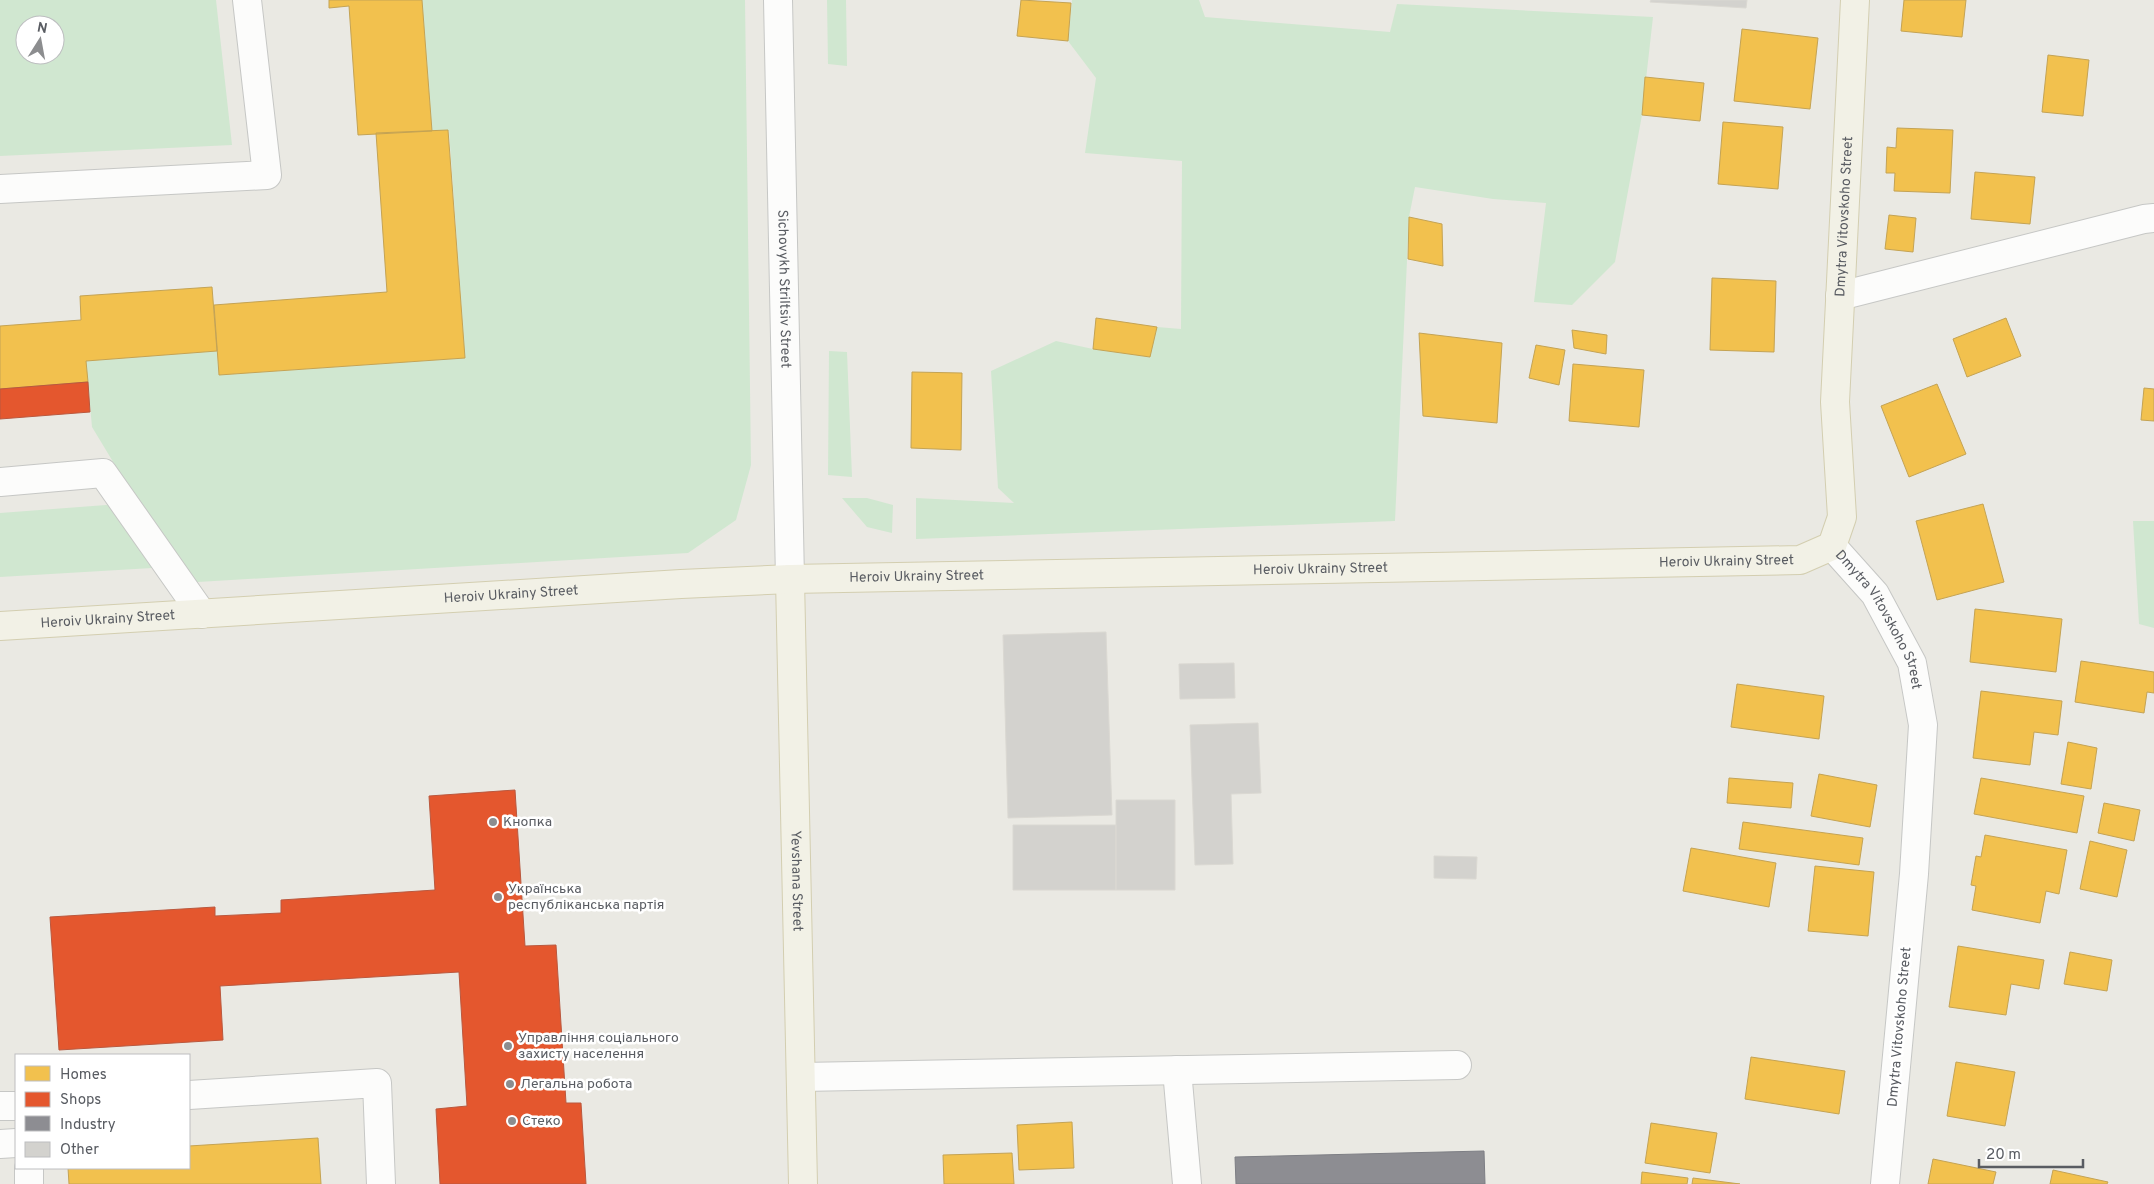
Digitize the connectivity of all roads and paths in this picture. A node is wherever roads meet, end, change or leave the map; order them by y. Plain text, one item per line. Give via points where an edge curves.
1 (247, 0) edge
2 (778, 0) edge
3 (1855, 0) edge
4 (0, 189) edge
5 (2154, 218) edge
6 (1840, 296) junction
7 (0, 482) edge
8 (1832, 546) junction
9 (790, 579) junction
10 (202, 614) junction
11 (0, 626) edge
12 (1457, 1065) dead end
13 (1177, 1070) junction
14 (801, 1077) junction
15 (190, 1095) edge
16 (0, 1106) edge
17 (15, 1106) edge
18 (15, 1143) edge
19 (0, 1144) edge
20 (28, 1169) edge
21 (29, 1184) edge
22 (381, 1184) edge
23 (803, 1184) edge
24 (1187, 1184) edge
25 (1885, 1184) edge

1 - 4 street via 267,175
2 - 9 street, Sichovykh Striltsiv Street
3 - 6 main road, Dmytra Vitovskoho Street
5 - 6 street
6 - 8 main road, Dmytra Vitovskoho Street via 1835,402 1842,517
7 - 10 street via 103,474
8 - 9 main road, Heroiv Ukrainy Street via 1800,560 1756,562
8 - 25 street, Dmytra Vitovskoho Street via 1875,594 1912,663 1923,725 1914,874
9 - 10 main road, Heroiv Ukrainy Street
9 - 14 main road, Yevshana Street
10 - 11 main road, Heroiv Ukrainy Street
12 - 13 street
13 - 14 street
13 - 24 street
14 - 23 main road, Yevshana Street
15 - 22 street via 377,1083
16 - 17 street
18 - 19 street
20 - 21 street

